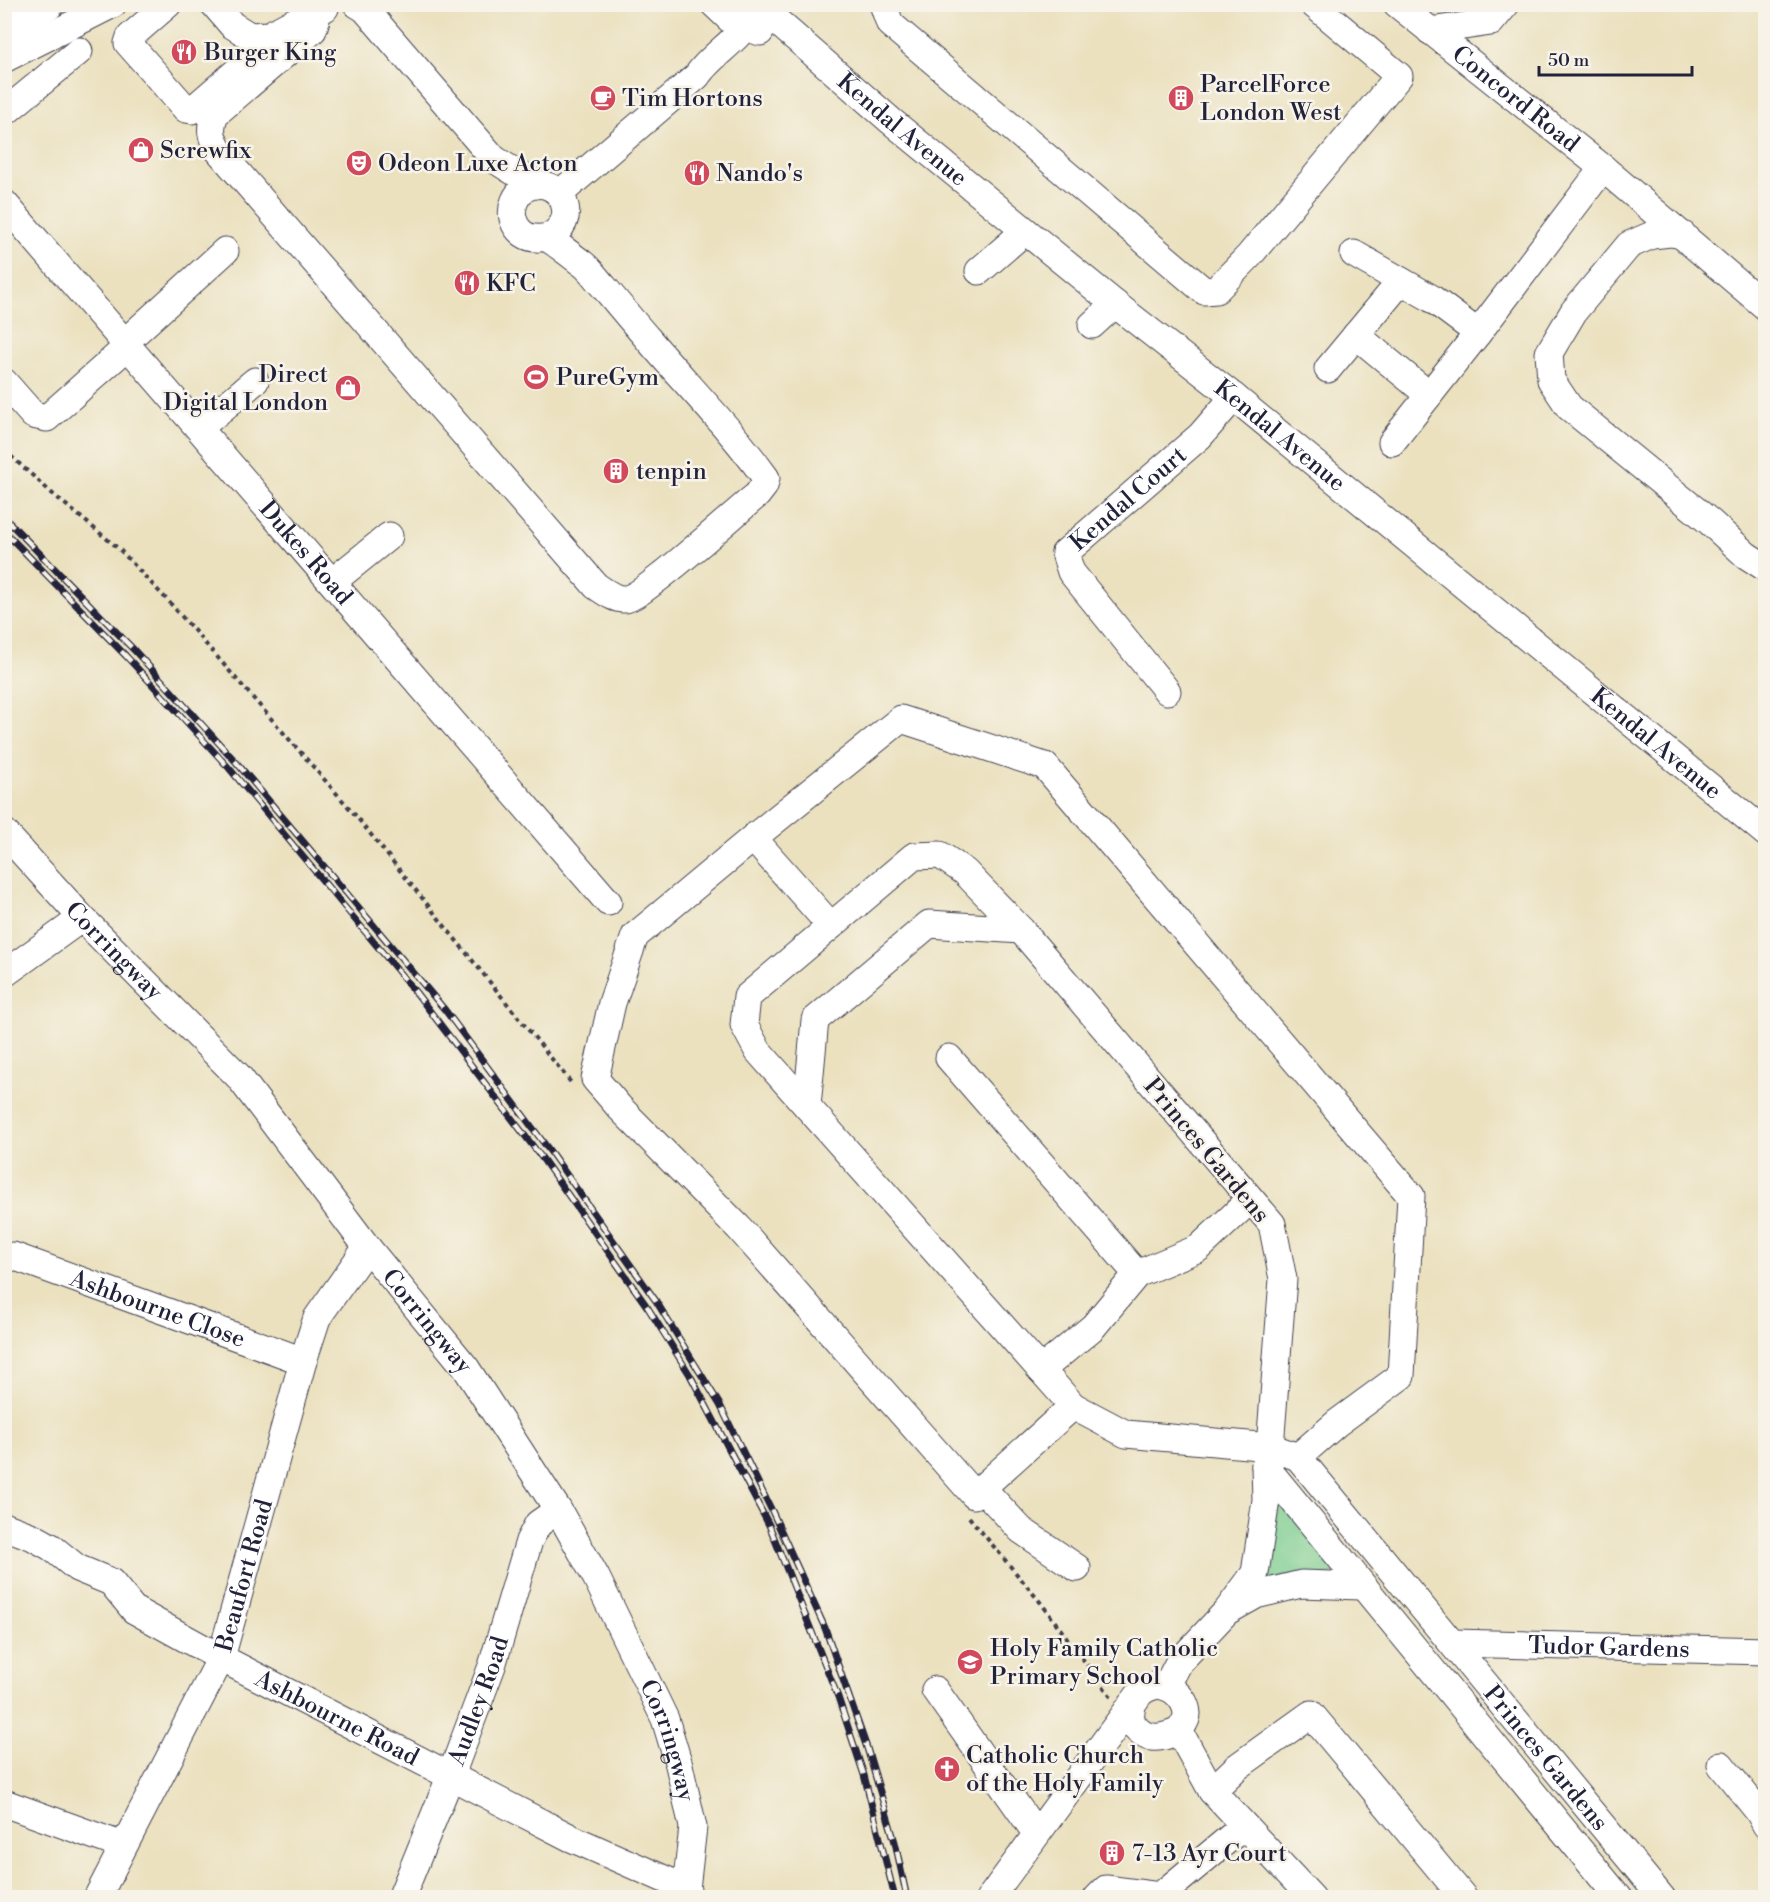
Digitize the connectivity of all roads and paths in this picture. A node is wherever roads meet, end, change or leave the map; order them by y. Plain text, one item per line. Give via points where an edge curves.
1 (47, 4) edge
2 (113, 4) edge
3 (168, 4) edge
4 (214, 4) edge
5 (357, 4) edge
6 (883, 4) edge
7 (1313, 4) edge
8 (1397, 4) edge
9 (1506, 4) edge
10 (716, 7) edge
11 (315, 9) edge
12 (753, 12) edge
13 (4, 28) edge
14 (1430, 31) junction
15 (269, 35) junction
16 (79, 51) dead end
17 (4, 59) edge
18 (706, 63) junction
19 (4, 112) edge
20 (494, 159) junction
21 (1603, 168) junction
22 (547, 190) junction
23 (1634, 194) junction
24 (4, 203) edge
25 (513, 207) junction
26 (555, 229) junction
27 (1025, 231) junction
28 (1683, 235) junction
29 (1629, 245) junction
30 (225, 251) dead end
31 (1354, 254) dead end
32 (979, 271) dead end
33 (1401, 281) junction
34 (1115, 304) junction
35 (1766, 307) edge
36 (1092, 325) dead end
37 (1478, 333) junction
38 (1356, 335) junction
39 (126, 344) junction
40 (1328, 369) dead end
41 (255, 381) dead end
42 (4, 382) edge
43 (1429, 395) junction
44 (1234, 397) junction
45 (199, 428) junction
46 (1392, 442) dead end
47 (389, 536) dead end
48 (1766, 568) edge
49 (332, 582) junction
50 (1167, 691) dead end
51 (4, 832) edge
52 (1766, 833) edge
53 (753, 838) junction
54 (608, 902) dead end
55 (82, 918) junction
56 (831, 926) junction
57 (1021, 930) junction
58 (4, 974) edge
59 (949, 1058) dead end
60 (807, 1106) junction
61 (1250, 1200) junction
62 (366, 1247) junction
63 (13, 1256) dead end
64 (1137, 1274) junction
65 (303, 1361) junction
66 (1041, 1370) junction
67 (1073, 1406) junction
68 (1268, 1457) junction
69 (1298, 1457) junction
70 (982, 1488) junction
71 (558, 1510) junction
72 (4, 1526) edge
73 (1077, 1568) dead end
74 (1361, 1586) junction
75 (1227, 1611) junction
76 (1430, 1616) junction
77 (1405, 1636) junction
78 (1453, 1643) junction
79 (1766, 1651) edge
80 (220, 1658) junction
81 (1166, 1687) junction
82 (935, 1690) dead end
83 (1131, 1711) junction
84 (1179, 1731) junction
85 (1720, 1766) dead end
86 (452, 1775) junction
87 (1212, 1791) junction
88 (4, 1803) edge
89 (1766, 1825) edge
90 (1244, 1826) junction
91 (1036, 1833) junction
92 (123, 1846) junction
93 (686, 1893) edge
94 (1160, 1897) edge
95 (97, 1898) edge
96 (401, 1898) edge
97 (990, 1898) edge
98 (1097, 1898) edge
99 (1312, 1898) edge
100 (1464, 1898) edge
101 (1619, 1898) edge
102 (1662, 1898) edge

1 - 13 highway
2 - 17 street
3 - 15 street via 130,36 128,43 186,109 192,110 258,52
4 - 15 street via 241,32 250,36
5 - 20 street
6 - 7 street via 890,24 1204,291 1216,290 1249,256 1399,76
8 - 14 street, Concord Road
9 - 14 street via 1491,22
10 - 12 street, Kendal Avenue via 734,22
10 - 18 street
11 - 15 street
11 - 26 street via 313,30 215,114 210,127 212,140 596,586 627,600 757,495 766,478
12 - 18 street
12 - 27 street, Kendal Avenue via 762,33 794,38
14 - 21 street, Concord Road
16 - 19 street
18 - 22 street via 684,88
20 - 22 street
20 - 25 street
21 - 23 street, Concord Road
21 - 37 street
22 - 25 street via 522,191
22 - 26 street via 564,201
23 - 28 street, Concord Road
23 - 29 street via 1637,222
24 - 39 street, Dukes Road
25 - 26 street via 515,224 528,236
27 - 32 street
27 - 34 street, Kendal Avenue
28 - 29 street via 1652,235
28 - 35 street, Concord Road
29 - 48 street via 1574,310 1549,352 1551,380 1569,407
30 - 39 street
31 - 33 street
33 - 37 street
33 - 38 street
34 - 36 street
34 - 44 street, Kendal Avenue
37 - 43 street
38 - 40 street
38 - 43 street
39 - 42 street via 47,418 33,415
39 - 45 street, Dukes Road
41 - 45 street
43 - 46 street
44 - 50 street, Kendal Court via 1200,436 1065,553 1071,572
44 - 52 street, Kendal Avenue
45 - 49 street, Dukes Road
47 - 49 street
49 - 54 street, Dukes Road
51 - 55 street, Corringway
53 - 56 street
53 - 69 street via 902,719 1045,766 1411,1196 1401,1376
53 - 70 street via 635,936 612,1003 595,1079 611,1115 739,1228 974,1495
55 - 58 street
55 - 62 street, Corringway via 240,1077
56 - 57 street, Princes Gardens via 914,856 940,855 965,872
56 - 60 street, Princes Gardens via 747,997 744,1026 758,1051
57 - 60 street via 929,924 815,1020
57 - 61 street, Princes Gardens
59 - 64 street
60 - 66 street, Princes Gardens
61 - 64 street via 1199,1248
61 - 68 street, Princes Gardens via 1272,1224 1283,1279
62 - 65 street, Beaufort Road via 317,1318
62 - 71 street, Corringway via 466,1368
63 - 65 street, Ashbourne Close
64 - 66 street via 1093,1327
65 - 80 street, Beaufort Road
66 - 67 street, Princes Gardens
67 - 68 street, Princes Gardens via 1126,1434
67 - 70 street
68 - 69 street, Princes Gardens
68 - 74 street, Princes Gardens
68 - 75 street, Princes Gardens via 1255,1573
69 - 76 street, Princes Gardens
70 - 73 street via 1021,1530
71 - 86 street, Audley Road via 538,1524 529,1541 492,1666
71 - 93 street, Corringway via 596,1577 665,1719 693,1827
72 - 80 street, Ashbourne Road via 33,1537 77,1568 111,1582 134,1610
74 - 75 street via 1301,1584 1256,1595
74 - 77 street, Princes Gardens
75 - 81 street via 1179,1662
76 - 77 street
76 - 78 street, Princes Gardens
77 - 101 street, Princes Gardens
78 - 79 street, Tudor Gardens
78 - 102 street, Princes Gardens
80 - 86 street, Ashbourne Road
80 - 92 street, Beaufort Road
81 - 83 street via 1154,1686 1141,1692
81 - 84 street via 1182,1698 1187,1714
82 - 91 street
83 - 84 street via 1140,1732 1146,1736 1165,1737
83 - 91 street
84 - 87 street
85 - 89 street
86 - 93 street, Ashbourne Road
86 - 96 street, Audley Road
87 - 90 street
87 - 100 street via 1311,1714
88 - 92 street
90 - 94 street
90 - 99 street
91 - 97 street
92 - 95 street, Beaufort Road
94 - 98 street via 1106,1889

